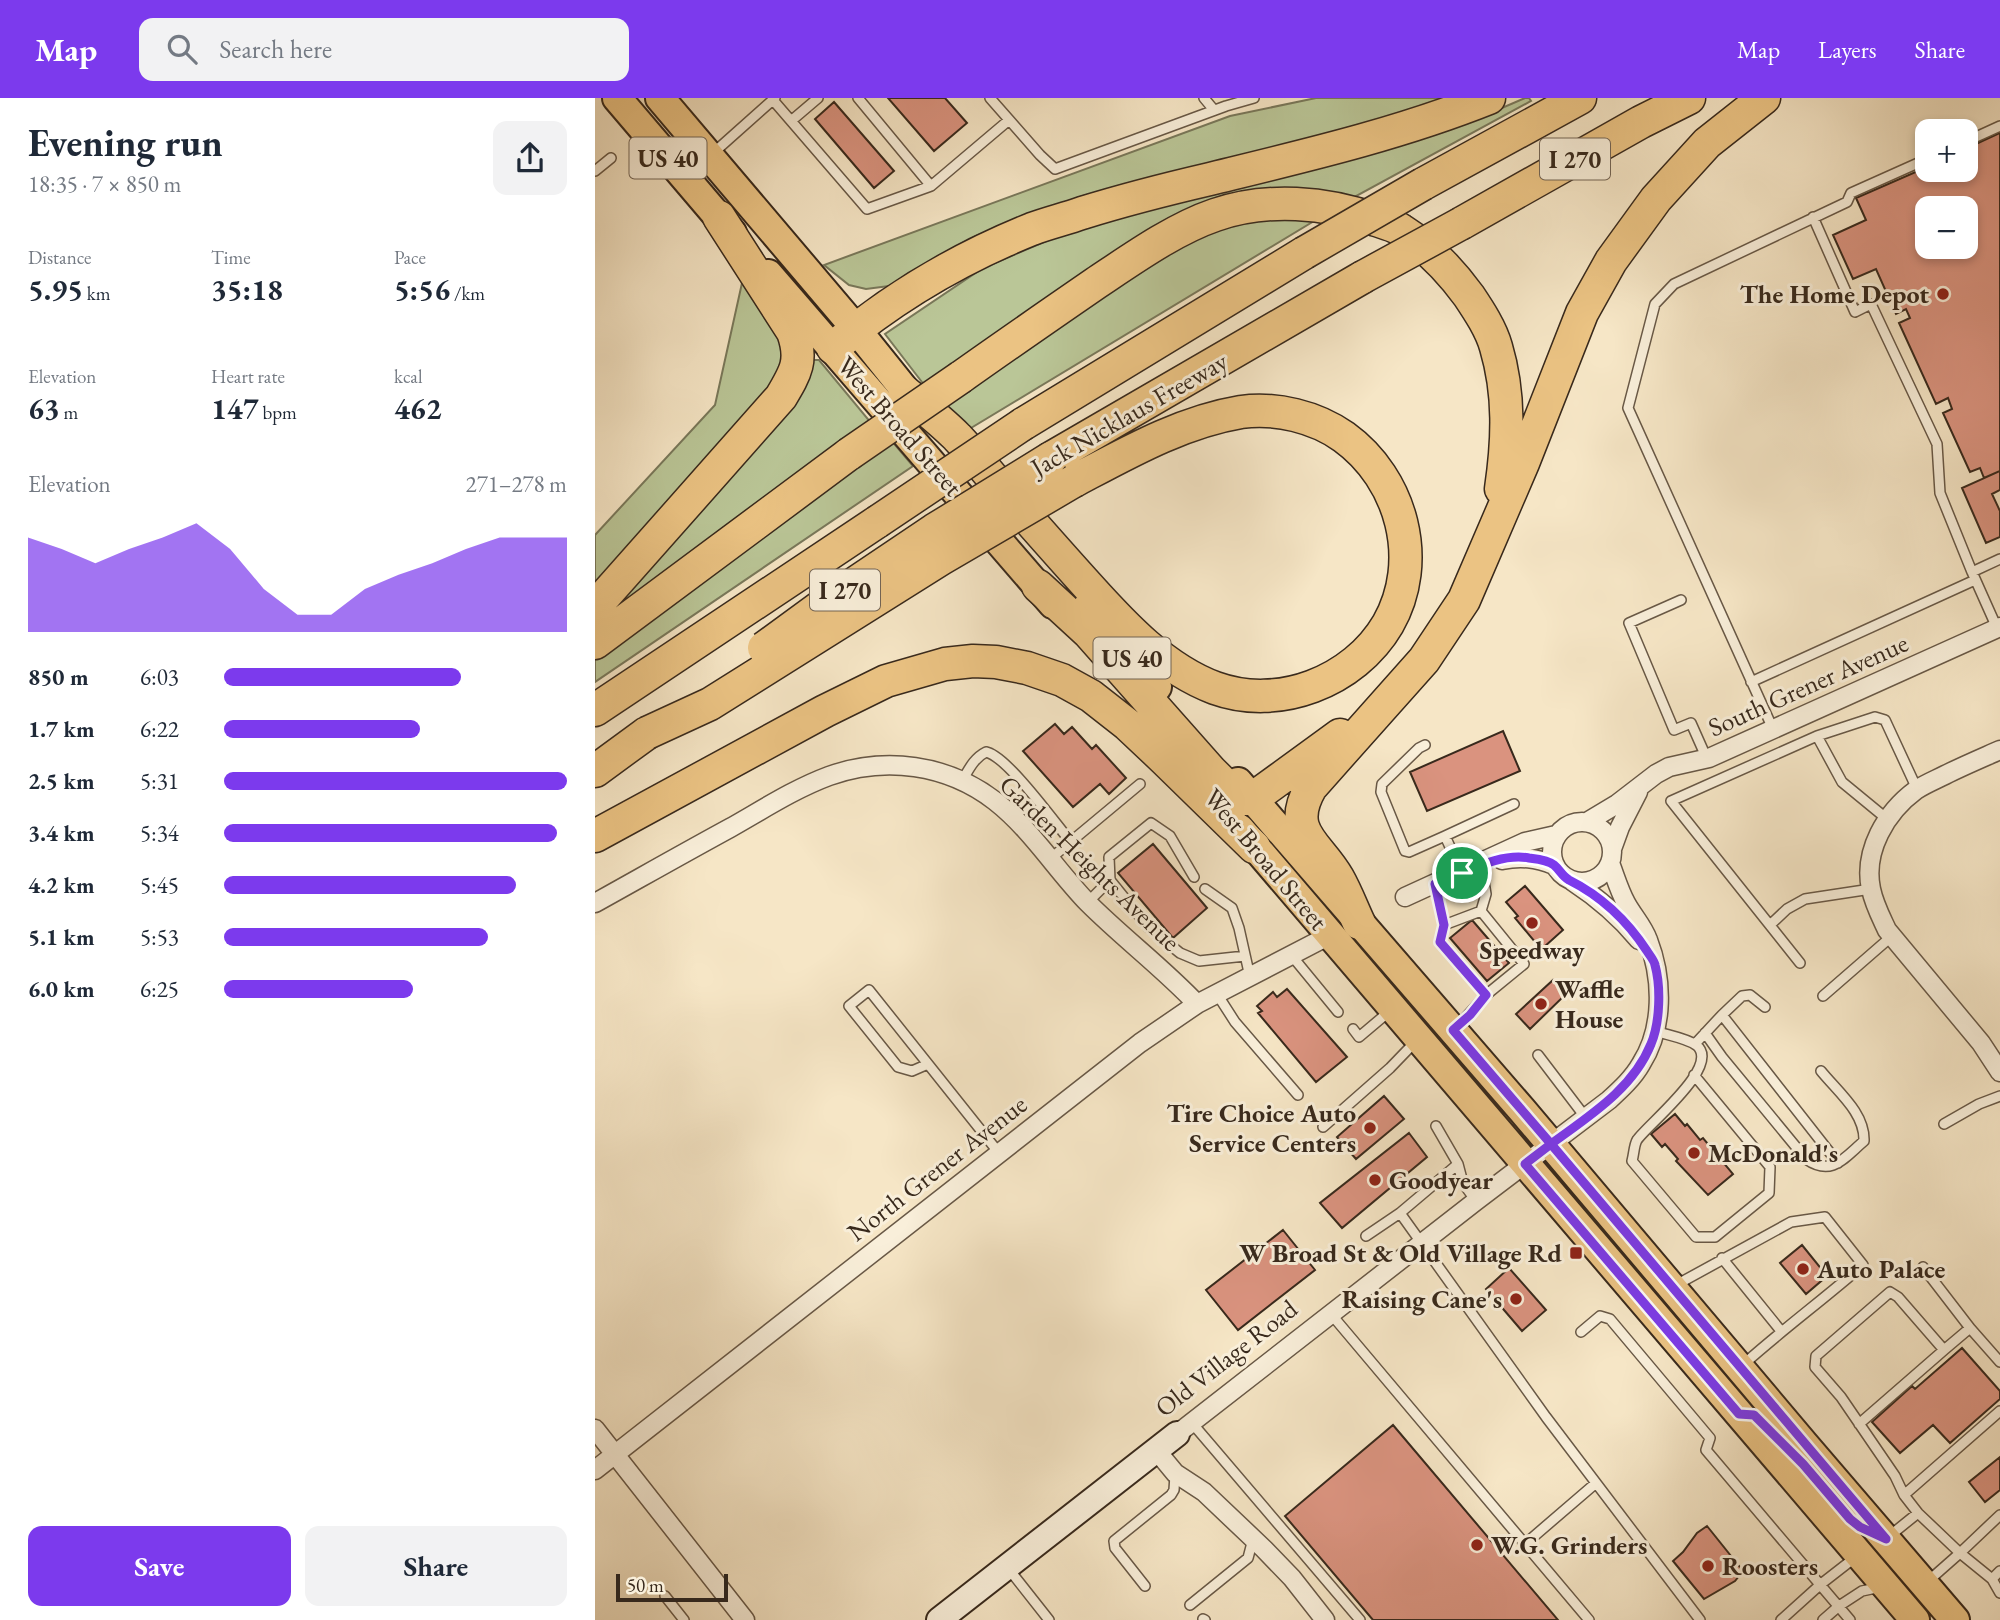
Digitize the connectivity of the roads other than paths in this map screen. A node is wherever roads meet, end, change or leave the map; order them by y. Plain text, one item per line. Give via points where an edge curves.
1 (617, 98) edge
2 (660, 98) edge
3 (818, 98) edge
4 (858, 98) edge
5 (990, 98) edge
6 (1204, 98) edge
7 (1254, 98) edge
8 (1489, 98) edge
9 (1580, 98) edge
10 (1689, 98) edge
11 (1764, 98) edge
12 (774, 99) edge
13 (1214, 110) junction
14 (1009, 120) junction
15 (791, 121) junction
16 (2000, 126) edge
17 (1978, 136) edge
18 (709, 157) junction
19 (611, 158) dead end
20 (1915, 164) edge
21 (595, 171) edge
22 (931, 186) junction
23 (719, 218) junction
24 (1813, 218) junction
25 (844, 338) junction
26 (905, 391) junction
27 (1495, 528) junction
28 (2000, 559) edge
29 (1973, 576) junction
30 (1038, 586) junction
31 (1681, 600) dead end
32 (595, 607) edge
33 (1999, 628) edge
34 (595, 643) edge
35 (1751, 682) junction
36 (1392, 696) junction
37 (595, 710) edge
38 (1773, 729) junction
39 (642, 736) junction
40 (1817, 736) junction
41 (1425, 745) dead end
42 (2000, 750) edge
43 (1707, 759) junction
44 (595, 771) edge
45 (962, 780) junction
46 (1140, 784) dead end
47 (1639, 789) junction
48 (1917, 789) junction
49 (1252, 799) junction
50 (1514, 804) dead end
51 (1888, 819) junction
52 (1587, 822) junction
53 (1556, 835) junction
54 (595, 836) edge
55 (1445, 836) junction
56 (1071, 842) junction
57 (1254, 846) junction
58 (1611, 856) junction
59 (1050, 859) junction
60 (1481, 864) junction
61 (1554, 865) junction
62 (1462, 873) junction
63 (1194, 877) dead end
64 (1110, 880) junction
65 (1573, 881) junction
66 (1435, 884) junction
67 (1205, 889) dead end
68 (1871, 889) junction
69 (1405, 897) dead end
70 (1088, 902) junction
71 (595, 903) edge
72 (1481, 911) junction
73 (1359, 923) junction
74 (1444, 925) junction
75 (1770, 926) junction
76 (1330, 935) junction
77 (1892, 936) junction
78 (1245, 956) junction
79 (1292, 956) junction
80 (1800, 962) dead end
81 (1655, 964) junction
82 (1249, 977) junction
83 (1217, 994) junction
84 (1486, 995) junction
85 (1823, 996) dead end
86 (1197, 1004) junction
87 (1765, 1007) dead end
88 (1392, 1009) junction
89 (1338, 1012) dead end
90 (1722, 1015) junction
91 (1353, 1030) dead end
92 (1453, 1030) junction
93 (1655, 1031) junction
94 (1705, 1034) junction
95 (1418, 1038) junction
96 (1695, 1044) junction
97 (1538, 1055) dead end
98 (928, 1064) junction
99 (1821, 1071) dead end
100 (2000, 1072) edge
101 (1694, 1074) junction
102 (1298, 1095) dead end
103 (2000, 1096) edge
104 (1586, 1118) junction
105 (1944, 1124) dead end
106 (1436, 1126) dead end
107 (1323, 1127) dead end
108 (1551, 1144) junction
109 (999, 1153) junction
110 (1838, 1163) junction
111 (1458, 1164) junction
112 (1525, 1164) junction
113 (1476, 1201) junction
114 (1400, 1213) junction
115 (1366, 1236) dead end
116 (1423, 1242) junction
117 (1723, 1258) junction
118 (1923, 1267) dead end
119 (1671, 1287) junction
120 (1331, 1314) junction
121 (1970, 1328) junction
122 (1781, 1331) junction
123 (1581, 1332) dead end
124 (1944, 1350) junction
125 (2000, 1362) edge
126 (1740, 1368) junction
127 (2000, 1411) edge
128 (1739, 1414) junction
129 (1859, 1424) junction
130 (595, 1429) edge
131 (1184, 1429) junction
132 (1156, 1450) junction
133 (615, 1455) junction
134 (595, 1470) edge
135 (1175, 1473) junction
136 (1596, 1483) junction
137 (1904, 1495) junction
138 (1918, 1513) junction
139 (2000, 1515) edge
140 (1253, 1539) junction
141 (1886, 1539) junction
142 (1525, 1544) junction
143 (1959, 1553) junction
144 (1859, 1555) junction
145 (1007, 1566) junction
146 (2000, 1572) edge
147 (1992, 1579) junction
148 (1821, 1584) junction
149 (1925, 1584) junction
150 (1145, 1586) dead end
151 (1886, 1586) junction
152 (2000, 1593) edge
153 (665, 1596) dead end
154 (1191, 1605) dead end
155 (1839, 1606) junction
156 (684, 1620) edge
157 (745, 1620) edge
158 (939, 1620) edge
159 (1049, 1620) edge
160 (1325, 1620) edge
161 (1360, 1620) edge
162 (1588, 1620) edge
163 (1700, 1620) edge
164 (1781, 1620) edge
165 (1823, 1620) edge
166 (1850, 1620) edge
167 (1915, 1620) edge
168 (1937, 1620) edge
169 (1955, 1620) edge

1 - 23 main road, West Broad Street / US 40
2 - 18 main road, West Broad Street / US 40
3 - 15 lane
4 - 22 lane
5 - 14 lane
6 - 13 lane
7 - 13 lane
8 - 25 highway via 1447,115 1140,195 1034,228 952,267
9 - 37 highway, Jack Nicklaus Freeway / I 270, bridge via 1304,253 1023,424
10 - 39 highway, Jack Nicklaus Freeway / I 270, bridge via 1363,276 1051,458 848,587
11 - 27 highway via 1707,144 1656,199 1611,261 1582,313
12 - 15 lane
12 - 18 lane
13 - 14 lane via 1055,169
14 - 22 lane
15 - 22 lane via 867,209
16 - 17 lane
18 - 25 main road, West Broad Street / US 40
19 - 21 lane
20 - 24 lane via 1851,193 1847,202
23 - 25 main road, West Broad Street / US 40
23 - 32 highway via 793,332 799,360 781,397
24 - 29 lane via 1855,312 1871,304 1937,444 1940,493
24 - 35 lane via 1674,284 1655,304 1629,408
25 - 26 main road, West Broad Street / US 40
25 - 30 main road, West Broad Street / US 40
26 - 39 highway, bridge via 956,436 1128,631 1178,669 1215,688 1258,697 1311,688 1363,654 1387,625 1404,578 1403,531 1389,486 1357,447 1333,429 1278,412 1243,412 1166,434 1074,481 941,559 710,704
26 - 49 main road, West Broad Street / US 40
27 - 34 highway, bridge via 1505,460 1506,389 1496,344 1477,308 1453,274 1399,228 1354,212 1282,203 1213,215 1147,249 849,454
27 - 36 highway via 1464,600 1424,660
28 - 29 lane
29 - 33 lane
29 - 35 lane
30 - 49 highway via 1088,632 1225,785 1240,799
30 - 57 main road, West Broad Street / US 40
31 - 43 lane via 1629,624 1674,730 1692,723
33 - 38 street, South Grener Avenue
35 - 38 lane
36 - 49 highway
36 - 73 highway via 1311,787 1301,810 1308,839 1338,877
38 - 43 street, South Grener Avenue
39 - 44 highway, Jack Nicklaus Freeway / I 270
40 - 48 lane via 1875,717 1885,720
40 - 51 lane via 1842,782
40 - 75 lane via 1671,801
41 - 55 lane via 1382,784 1381,792 1407,852
42 - 48 street
43 - 47 street, South Grener Avenue via 1669,767
45 - 56 lane via 979,755 996,756
45 - 59 street, Garden Heights Avenue via 1009,813
45 - 71 street, Garden Heights Avenue via 893,765 827,777
46 - 56 lane
47 - 52 street, South Grener Avenue
47 - 58 street, South Grener Avenue
48 - 51 street
49 - 73 main road, West Broad Street / US 40
50 - 55 lane
51 - 68 street via 1874,845
52 - 53 street via 1572,823
52 - 58 street via 1607,834
53 - 60 street via 1525,842
53 - 61 street via 1551,856
54 - 57 highway via 886,681 972,661 1027,668 1091,696 1128,725
55 - 62 lane
56 - 59 lane
57 - 76 main road, West Broad Street / US 40
58 - 65 street via 1599,877
58 - 81 street via 1626,905 1640,922
59 - 70 street, Garden Heights Avenue
60 - 61 street via 1525,857
60 - 62 street
60 - 72 lane via 1486,894
61 - 65 street
62 - 66 street
63 - 64 lane via 1170,835 1151,823 1109,857
64 - 70 lane
64 - 78 lane via 1148,927 1180,953 1199,961
65 - 81 street via 1620,918
66 - 69 street
66 - 74 lane
67 - 78 lane via 1232,908
68 - 75 lane via 1805,899
68 - 77 street
70 - 86 street, Garden Heights Avenue
72 - 74 lane
72 - 84 lane via 1524,964
73 - 92 main road, West Broad Street / US 40
74 - 84 lane via 1440,942
75 - 80 lane
76 - 79 street, North Grener Avenue
76 - 88 main road, West Broad Street / US 40
77 - 85 lane
77 - 100 street
78 - 82 lane
79 - 82 street, North Grener Avenue
79 - 89 lane
81 - 93 street
82 - 83 street, North Grener Avenue
83 - 86 street, North Grener Avenue
83 - 102 lane
84 - 92 lane
86 - 109 street, North Grener Avenue
87 - 90 lane via 1750,995 1742,996
88 - 91 lane via 1359,1037
88 - 95 main road, West Broad Street / US 40
90 - 94 lane
90 - 110 lane
92 - 108 main road, West Broad Street / US 40
93 - 96 lane
93 - 104 street via 1641,1064 1627,1082
94 - 96 lane
94 - 110 lane via 1806,1158 1816,1166
95 - 107 lane
95 - 112 main road, West Broad Street / US 40
96 - 101 lane via 1703,1060
97 - 104 lane
98 - 98 lane via 869,990 849,1006 898,1067 912,1071
98 - 109 lane
99 - 110 lane via 1864,1127 1864,1141
101 - 101 lane via 1685,1090 1636,1142 1632,1161 1696,1237 1715,1237 1769,1193 1770,1167
103 - 105 lane
104 - 108 street
106 - 111 lane
108 - 112 street, Old Village Road
108 - 119 main road, West Broad Street / US 40
109 - 133 street, North Grener Avenue
111 - 113 lane via 1463,1183
111 - 114 lane
112 - 113 street, Old Village Road
112 - 128 main road, West Broad Street / US 40
113 - 116 street, Old Village Road
114 - 115 lane
114 - 116 lane
116 - 120 street, Old Village Road
116 - 136 lane
117 - 119 lane
117 - 122 lane
117 - 122 lane via 1791,1222 1825,1217 1863,1265
118 - 121 lane
119 - 126 main road, West Broad Street / US 40
120 - 131 street, Old Village Road
120 - 142 lane
121 - 124 lane
121 - 125 lane
122 - 126 lane
123 - 148 lane via 1599,1317 1610,1319 1710,1438 1706,1450
124 - 129 lane
124 - 129 lane via 1890,1292 1816,1356 1815,1367
126 - 141 main road, West Broad Street / US 40
127 - 137 lane
128 - 141 main road via 1754,1415 1850,1519
128 - 144 main road, West Broad Street / US 40
129 - 137 lane
130 - 133 street
131 - 132 street, Old Village Road
131 - 161 lane
132 - 135 street
132 - 145 street, Old Village Road
133 - 134 street, North Grener Avenue
133 - 157 street
135 - 140 street via 1204,1492
135 - 150 lane via 1171,1495 1114,1541
136 - 142 lane
136 - 163 lane
137 - 138 lane
138 - 141 lane
138 - 143 lane
139 - 143 lane
140 - 154 lane via 1248,1558
140 - 160 street
141 - 149 main road, West Broad Street / US 40
142 - 162 lane
143 - 147 lane
143 - 149 lane
144 - 148 lane
144 - 151 main road, West Broad Street / US 40
144 - 168 main road via 1882,1560
145 - 158 street, Old Village Road
145 - 159 lane
146 - 147 lane
147 - 152 lane
148 - 155 lane
148 - 164 lane
149 - 169 main road, West Broad Street / US 40
151 - 155 lane via 1862,1591
151 - 167 main road, West Broad Street / US 40
153 - 156 lane
155 - 165 lane
155 - 166 lane

